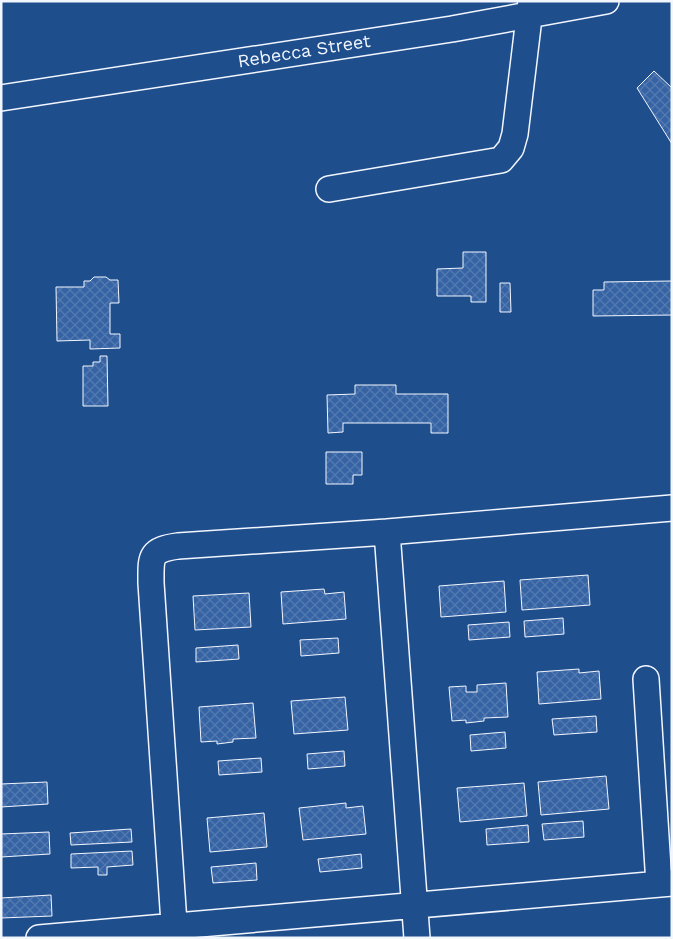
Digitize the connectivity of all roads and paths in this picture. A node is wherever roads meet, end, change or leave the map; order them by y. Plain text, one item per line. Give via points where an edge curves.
1 (606, 1) edge
2 (531, 8) edge
3 (1, 98) edge
4 (329, 189) dead end
5 (672, 508) edge
6 (387, 532) junction
7 (646, 679) dead end
8 (665, 883) edge
9 (414, 905) junction
10 (174, 932) edge
11 (39, 938) edge
12 (417, 938) edge

1 - 2 street, Rebecca Street
2 - 3 street, Rebecca Street
2 - 4 street via 515,134 511,148 501,160
5 - 6 street
6 - 9 street
6 - 10 street via 178,546 162,548 153,555 151,583
7 - 8 street
8 - 9 street
9 - 10 street
9 - 12 street
10 - 11 street

